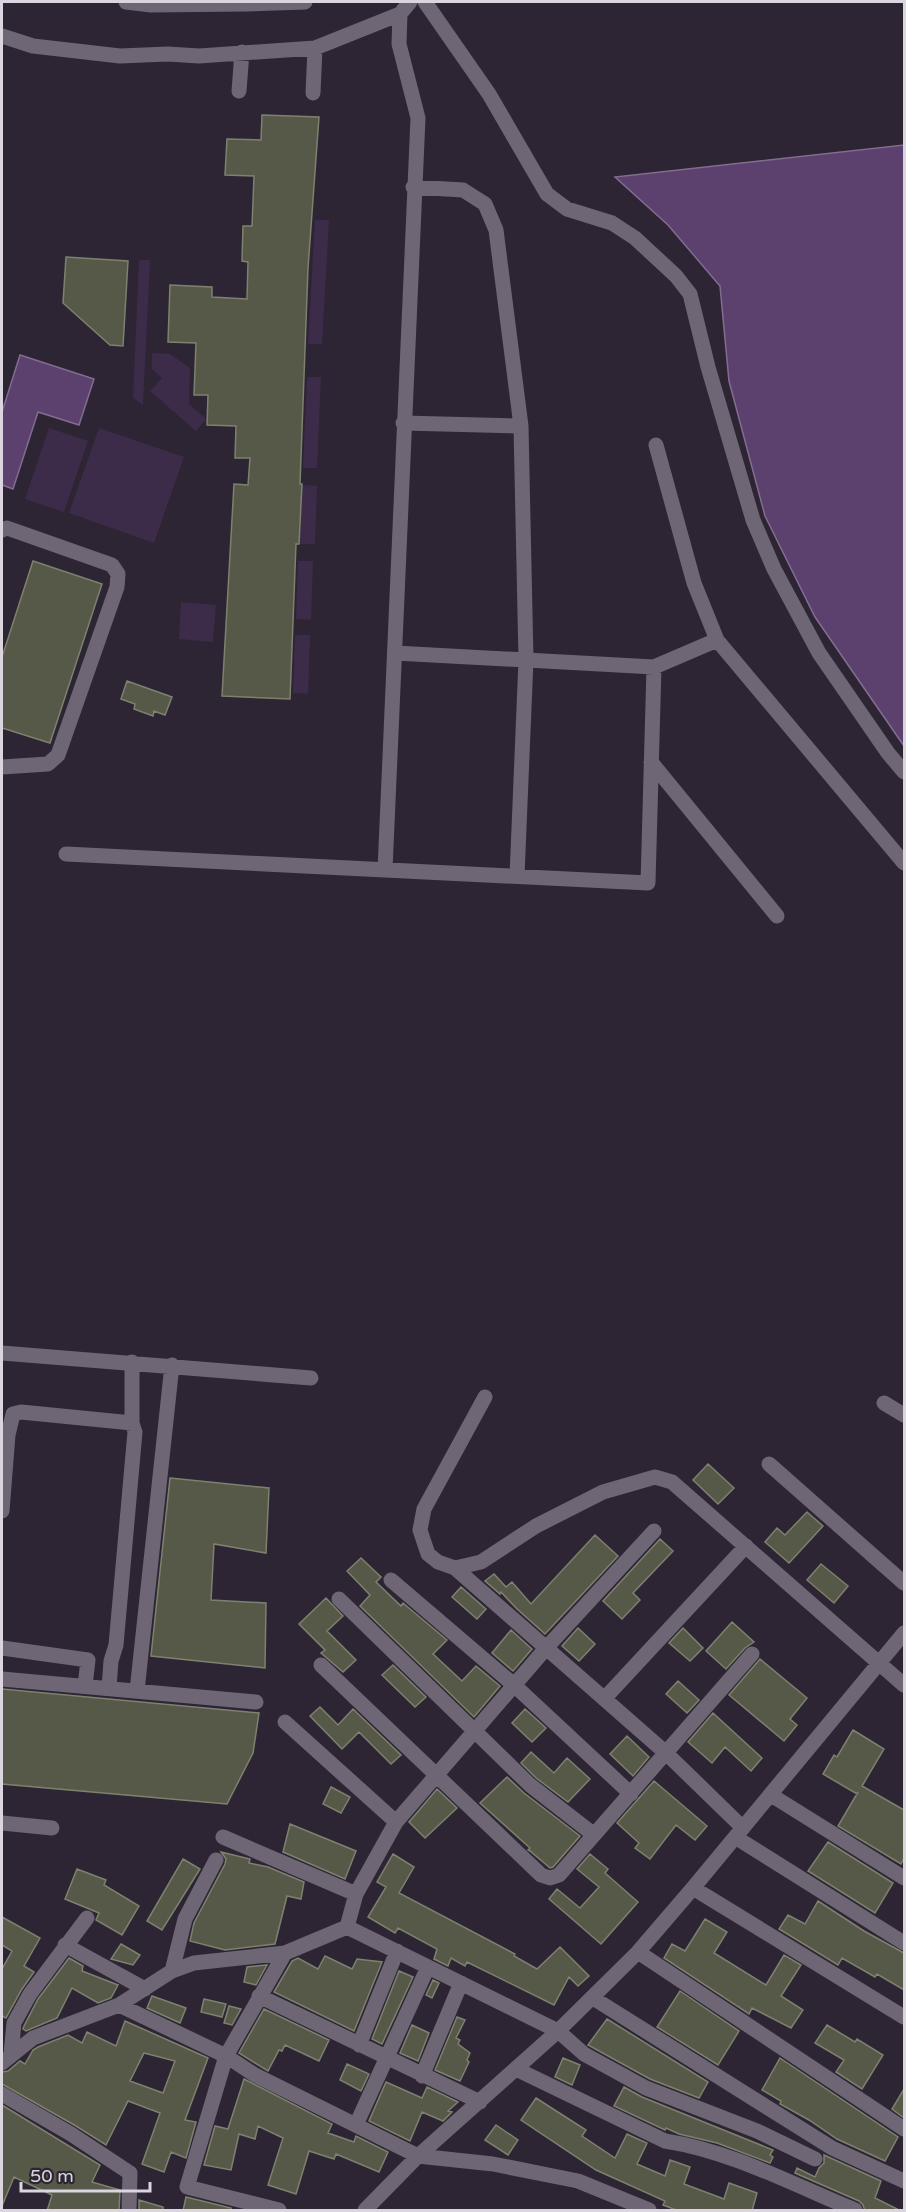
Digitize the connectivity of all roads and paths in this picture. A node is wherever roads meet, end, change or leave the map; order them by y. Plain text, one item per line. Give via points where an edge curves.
1 (126, 2) edge
2 (305, 2) edge
3 (410, 2) edge
4 (425, 2) edge
5 (400, 14) junction
6 (2, 36) edge
7 (315, 48) junction
8 (242, 52) junction
9 (239, 91) dead end
10 (313, 93) dead end
11 (414, 188) junction
12 (403, 423) junction
13 (521, 426) junction
14 (656, 446) dead end
15 (2, 530) edge
16 (717, 640) junction
17 (395, 653) junction
18 (526, 660) junction
19 (654, 666) junction
20 (651, 762) junction
21 (2, 767) edge
22 (904, 772) edge
23 (66, 854) dead end
24 (904, 863) edge
25 (385, 870) junction
26 (517, 876) junction
27 (777, 916) dead end
28 (2, 1353) edge
29 (132, 1362) junction
30 (172, 1365) junction
31 (311, 1378) dead end
32 (485, 1397) dead end
33 (884, 1403) dead end
34 (904, 1415) edge
35 (132, 1423) junction
36 (769, 1464) dead end
37 (2, 1511) edge
38 (654, 1531) dead end
39 (746, 1546) junction
40 (455, 1568) junction
41 (391, 1580) dead end
42 (904, 1583) edge
43 (339, 1599) dead end
44 (904, 1633) edge
45 (547, 1647) junction
46 (2, 1648) edge
47 (752, 1654) dead end
48 (87, 1660) junction
49 (111, 1661) junction
50 (881, 1662) junction
51 (321, 1665) dead end
52 (2, 1678) edge
53 (514, 1685) junction
54 (904, 1685) edge
55 (85, 1686) junction
56 (109, 1688) junction
57 (137, 1691) junction
58 (604, 1699) junction
59 (256, 1702) dead end
60 (285, 1722) dead end
61 (474, 1731) junction
62 (666, 1753) junction
63 (437, 1774) junction
64 (631, 1794) junction
65 (771, 1795) junction
66 (396, 1822) junction
67 (2, 1823) edge
68 (52, 1828) dead end
69 (739, 1833) junction
70 (593, 1834) junction
71 (223, 1837) dead end
72 (216, 1860) dead end
73 (903, 1873) edge
74 (693, 1888) junction
75 (356, 1894) junction
76 (87, 1918) dead end
77 (347, 1927) junction
78 (904, 1943) edge
79 (65, 1945) junction
80 (396, 1951) junction
81 (638, 1952) junction
82 (285, 1953) junction
83 (428, 1967) junction
84 (171, 1971) junction
85 (461, 1983) junction
86 (145, 1989) junction
87 (260, 1996) junction
88 (593, 1998) junction
89 (119, 2005) junction
90 (904, 2017) edge
91 (558, 2031) junction
92 (359, 2045) junction
93 (226, 2056) junction
94 (6, 2058) edge
95 (387, 2058) junction
96 (516, 2069) junction
97 (422, 2076) junction
98 (2, 2094) edge
99 (480, 2102) junction
100 (357, 2126) junction
101 (904, 2129) edge
102 (418, 2156) junction
103 (815, 2159) dead end
104 (904, 2181) edge
105 (129, 2211) edge
106 (279, 2211) edge
107 (365, 2211) edge
108 (649, 2211) edge
109 (855, 2211) edge

1 - 2 street
3 - 5 street
4 - 22 street via 489,94 547,194 567,209 612,223 635,238 690,294 753,520 774,569 819,653
5 - 7 street
5 - 11 street via 399,44 418,118
6 - 8 street via 33,46 120,56
7 - 8 street
7 - 10 street
8 - 9 street
11 - 12 street
11 - 13 street via 463,190 486,204 496,230
12 - 13 street
12 - 17 street
13 - 18 street
14 - 16 street via 694,583
15 - 21 street via 7,528 112,565 118,574 117,587 58,755 48,764
16 - 19 street
16 - 24 street
17 - 18 street
17 - 25 street
18 - 19 street
18 - 26 street
19 - 20 street
20 - 26 street via 648,883
20 - 27 street
23 - 25 street
25 - 26 street
28 - 29 street
29 - 30 street
29 - 35 street
30 - 31 street
30 - 57 street
32 - 40 street via 424,1509 420,1530 428,1554
33 - 34 street
35 - 37 street via 13,1414
35 - 49 street via 135,1432 116,1645
36 - 42 street
38 - 45 street
39 - 40 street via 672,1482 655,1478 603,1492 536,1526 481,1562
39 - 50 street
39 - 58 street
40 - 45 street
41 - 53 street
43 - 61 street
44 - 50 street
45 - 53 street
45 - 58 street
46 - 48 street
47 - 62 street
48 - 49 street
48 - 55 street
49 - 56 street
50 - 54 street
50 - 65 street
51 - 63 street
52 - 55 street
53 - 61 street
53 - 64 street
55 - 56 street
56 - 57 street
57 - 59 street
58 - 62 street
60 - 66 street
61 - 63 street
61 - 70 street via 530,1785
62 - 64 street
62 - 69 street
63 - 66 street
63 - 70 street via 541,1875 559,1875
64 - 70 street
65 - 69 street
65 - 73 street
66 - 75 street
67 - 68 street
69 - 74 street
69 - 78 street
71 - 75 street
72 - 84 street via 185,1919
74 - 81 street
74 - 90 street
75 - 77 street
76 - 79 street
77 - 80 street
77 - 82 street
79 - 86 street
79 - 94 street via 14,2023
80 - 83 street
80 - 92 street
81 - 88 street
81 - 101 street
82 - 84 street via 194,1963
82 - 87 street
83 - 85 street
83 - 95 street
84 - 86 street
85 - 91 street
85 - 97 street
86 - 89 street
87 - 92 street
87 - 93 street
88 - 91 street
88 - 104 street via 832,2148
89 - 93 street
89 - 94 street via 33,2038
91 - 96 street
91 - 103 street via 584,2054 646,2088
92 - 95 street
93 - 100 street via 255,2075
93 - 106 street via 187,2187
95 - 97 street
95 - 100 street
96 - 99 street
96 - 109 street via 665,2141 724,2154
97 - 99 street
98 - 105 street via 130,2173
99 - 102 street
100 - 102 street
102 - 107 street
102 - 108 street via 493,2164 578,2181

